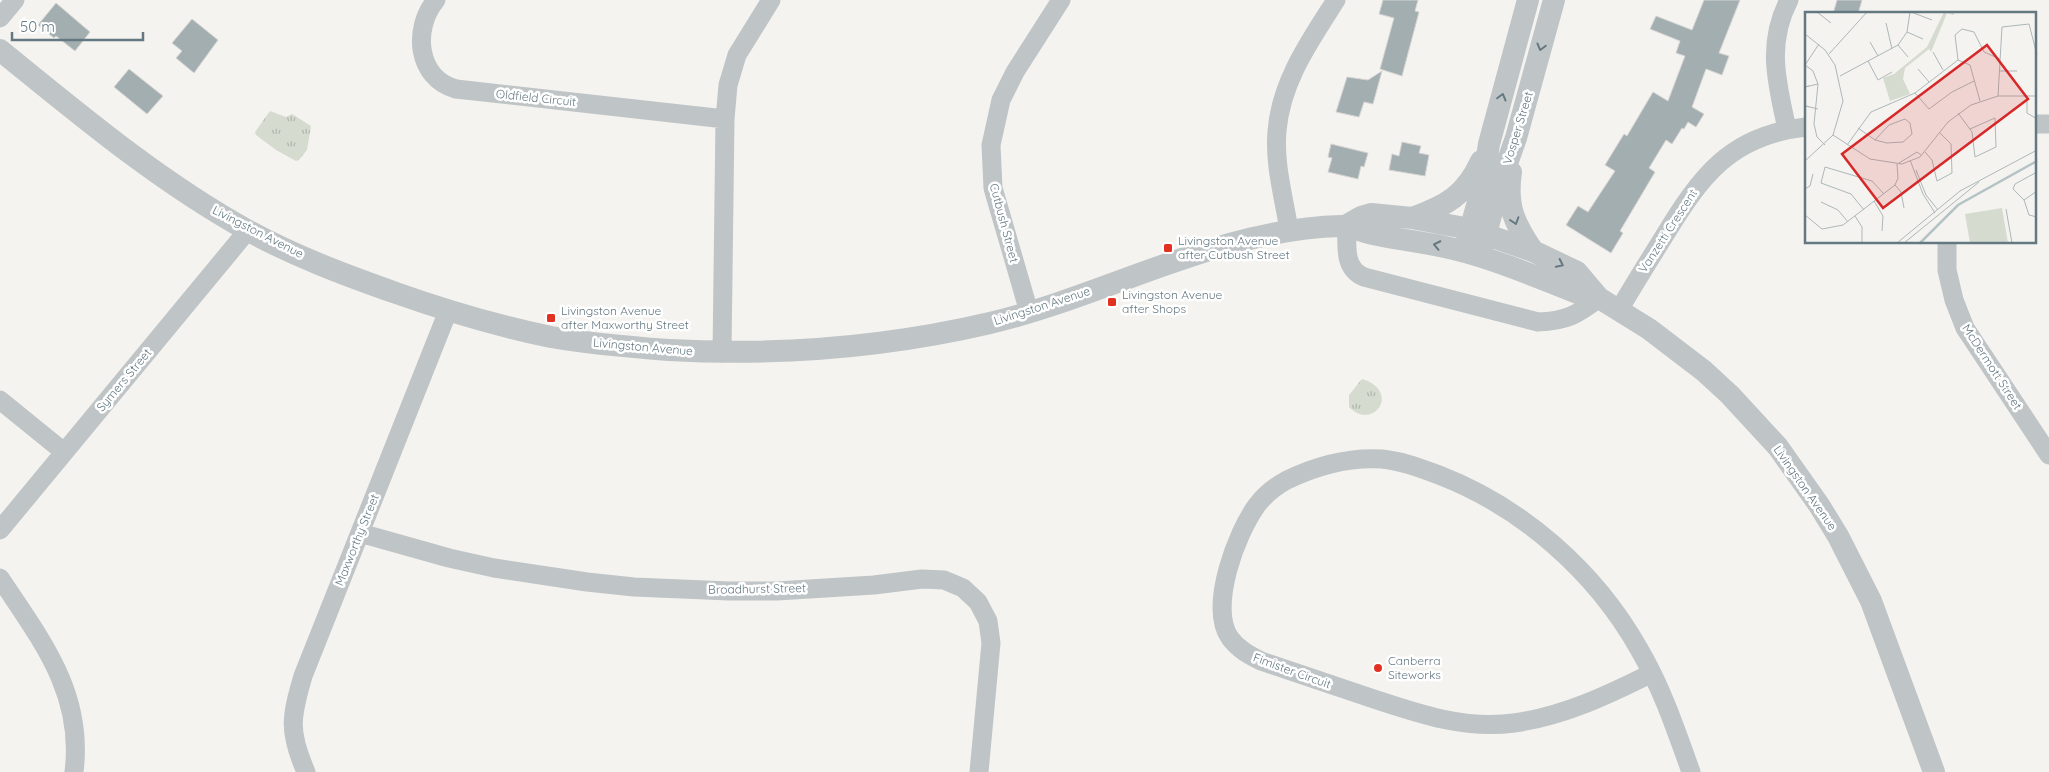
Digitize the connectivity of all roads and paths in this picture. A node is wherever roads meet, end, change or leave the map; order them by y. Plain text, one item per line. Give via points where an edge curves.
1 (15, 0) edge
2 (436, 0) edge
3 (771, 0) edge
4 (1062, 0) edge
5 (1336, 0) edge
6 (1528, 0) edge
7 (1554, 0) edge
8 (1789, 0) edge
9 (0, 18) edge
10 (0, 50) edge
11 (725, 119) junction
12 (2036, 124) edge
13 (2049, 124) edge
14 (1805, 127) edge
15 (1788, 129) junction
16 (1516, 138) junction
17 (1489, 144) junction
18 (1412, 218) junction
19 (1347, 225) junction
20 (248, 230) junction
21 (1289, 230) junction
22 (1478, 232) junction
23 (1947, 244) edge
24 (1532, 251) junction
25 (1472, 254) junction
26 (1600, 298) junction
27 (1619, 310) junction
28 (448, 311) junction
29 (1029, 312) junction
30 (722, 353) junction
31 (0, 400) edge
32 (64, 452) junction
33 (2049, 455) edge
34 (0, 530) edge
35 (360, 533) junction
36 (0, 578) edge
37 (1652, 673) junction
38 (74, 772) edge
39 (306, 772) edge
40 (979, 772) edge
41 (1691, 772) edge
42 (1934, 772) edge

1 - 9 street
2 - 11 street, Oldfield Circuit via 426,15 421,34 422,54 428,70 448,87
3 - 11 street via 737,55 728,85
4 - 29 street, Cutbush Street via 1012,79 999,108 991,145 993,188
5 - 21 street via 1302,54 1282,100 1277,132 1278,163
17 -> 6 street, Vosper Street
7 -> 16 street, Vosper Street
8 - 15 street via 1778,26 1774,54
10 - 20 street, Livingston Avenue via 128,153
11 - 30 street
12 - 13 street
14 - 15 street, Vanzetti Crescent
15 - 27 street, Vanzetti Crescent via 1744,145 1705,176 1685,202
16 - 22 street, Vosper Street
16 -> 24 street via 1509,185 1511,207 1518,229
17 - 18 street via 1476,173 1458,196 1441,208
17 - 22 street, Vosper Street
18 - 19 street, Livingston Avenue via 1371,214
18 - 22 street, Livingston Avenue
19 - 21 street, Livingston Avenue
25 -> 19 street, Livingston Avenue via 1368,234
19 - 26 street via 1351,268 1364,277 1538,322 1570,318
20 - 28 street, Livingston Avenue via 346,276
20 - 32 street, Symers Street
21 - 29 street, Livingston Avenue via 1211,250
22 - 24 street, Livingston Avenue
22 - 25 street, Vosper Street
23 - 33 street, McDermott Street via 1949,278 1965,328
24 -> 26 street, Livingston Avenue via 1577,272
25 - 26 street, Livingston Avenue via 1585,296
26 - 27 street, Livingston Avenue
27 - 42 street, Livingston Avenue via 1697,366 1730,395 1778,447 1819,505 1871,600
28 - 30 street, Livingston Avenue via 550,336 618,347
28 - 35 street, Maxworthy Street
29 - 30 street, Livingston Avenue via 876,345 800,352
31 - 32 street
32 - 34 street, Symers Street
35 - 39 street, Maxworthy Street via 303,676 294,708 294,738
35 - 40 street, Broadhurst Street via 494,568 634,587 777,591 944,580 964,588 978,602 988,621 990,643
36 - 38 street via 49,652 65,686 74,723
37 - 37 street, Fimister Circuit via 1599,699 1556,714 1521,721 1470,724 1429,717 1261,661 1243,652 1225,628 1221,608 1223,585 1244,525 1258,504 1285,481 1317,468 1350,460 1382,459 1412,465 1478,493 1526,522 1569,558 1606,600
37 - 41 street, Fimister Circuit

